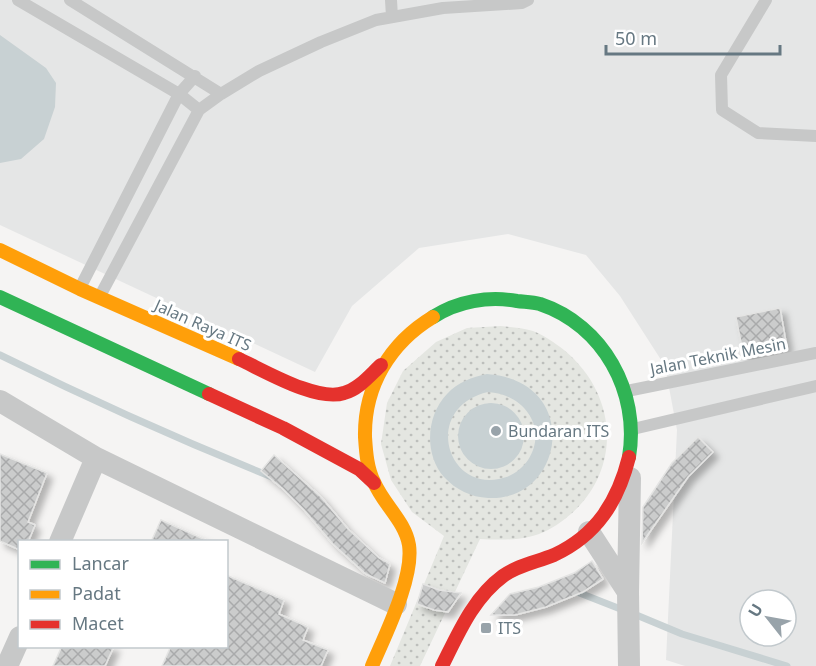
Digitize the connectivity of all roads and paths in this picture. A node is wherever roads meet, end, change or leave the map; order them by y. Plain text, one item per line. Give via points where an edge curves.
1 (18, 0) edge
2 (70, 0) edge
3 (391, 0) edge
4 (766, 0) edge
5 (522, 1) edge
6 (444, 4) edge
7 (392, 17) junction
8 (195, 76) junction
9 (179, 94) junction
10 (221, 94) junction
11 (199, 110) junction
12 (816, 136) edge
13 (0, 250) edge
14 (80, 289) junction
15 (0, 297) edge
16 (100, 297) junction
17 (816, 353) edge
18 (387, 359) junction
19 (816, 386) edge
20 (627, 391) junction
21 (0, 401) edge
22 (633, 429) junction
23 (96, 458) junction
24 (630, 458) junction
25 (374, 483) junction
26 (588, 532) junction
27 (61, 540) edge
28 (628, 595) junction
29 (396, 604) junction
30 (18, 641) edge
31 (7, 666) edge
32 (372, 666) edge
33 (442, 666) edge
34 (629, 666) edge

1 - 9 lane
2 - 8 lane
3 - 7 lane
4 - 12 lane via 721,75 722,110 758,133
5 - 6 lane
6 - 7 lane
7 - 10 lane via 321,42
8 - 9 lane
8 - 10 lane
9 - 11 lane
9 - 14 lane
10 - 11 lane
11 - 16 lane
13 - 14 main road, Jalan Raya ITS
14 - 16 main road, Jalan Raya ITS
15 - 25 main road via 283,428 359,469
16 - 18 main road, Jalan Raya ITS via 323,395 339,396 353,391
17 - 20 lane, Jalan Teknik Mesin
18 - 20 main road via 405,337 429,318 462,303 496,298 539,304 572,319 600,344
18 - 25 main road via 373,386 365,422
19 - 22 lane
20 - 22 main road
21 - 23 street
22 - 24 main road
23 - 27 street
23 - 29 street
24 - 26 main road via 623,483
24 - 28 street
25 - 29 main road via 410,545 409,568
26 - 28 street
26 - 33 main road via 555,554 521,565 501,577 465,619
28 - 34 street
29 - 32 main road
30 - 31 street

